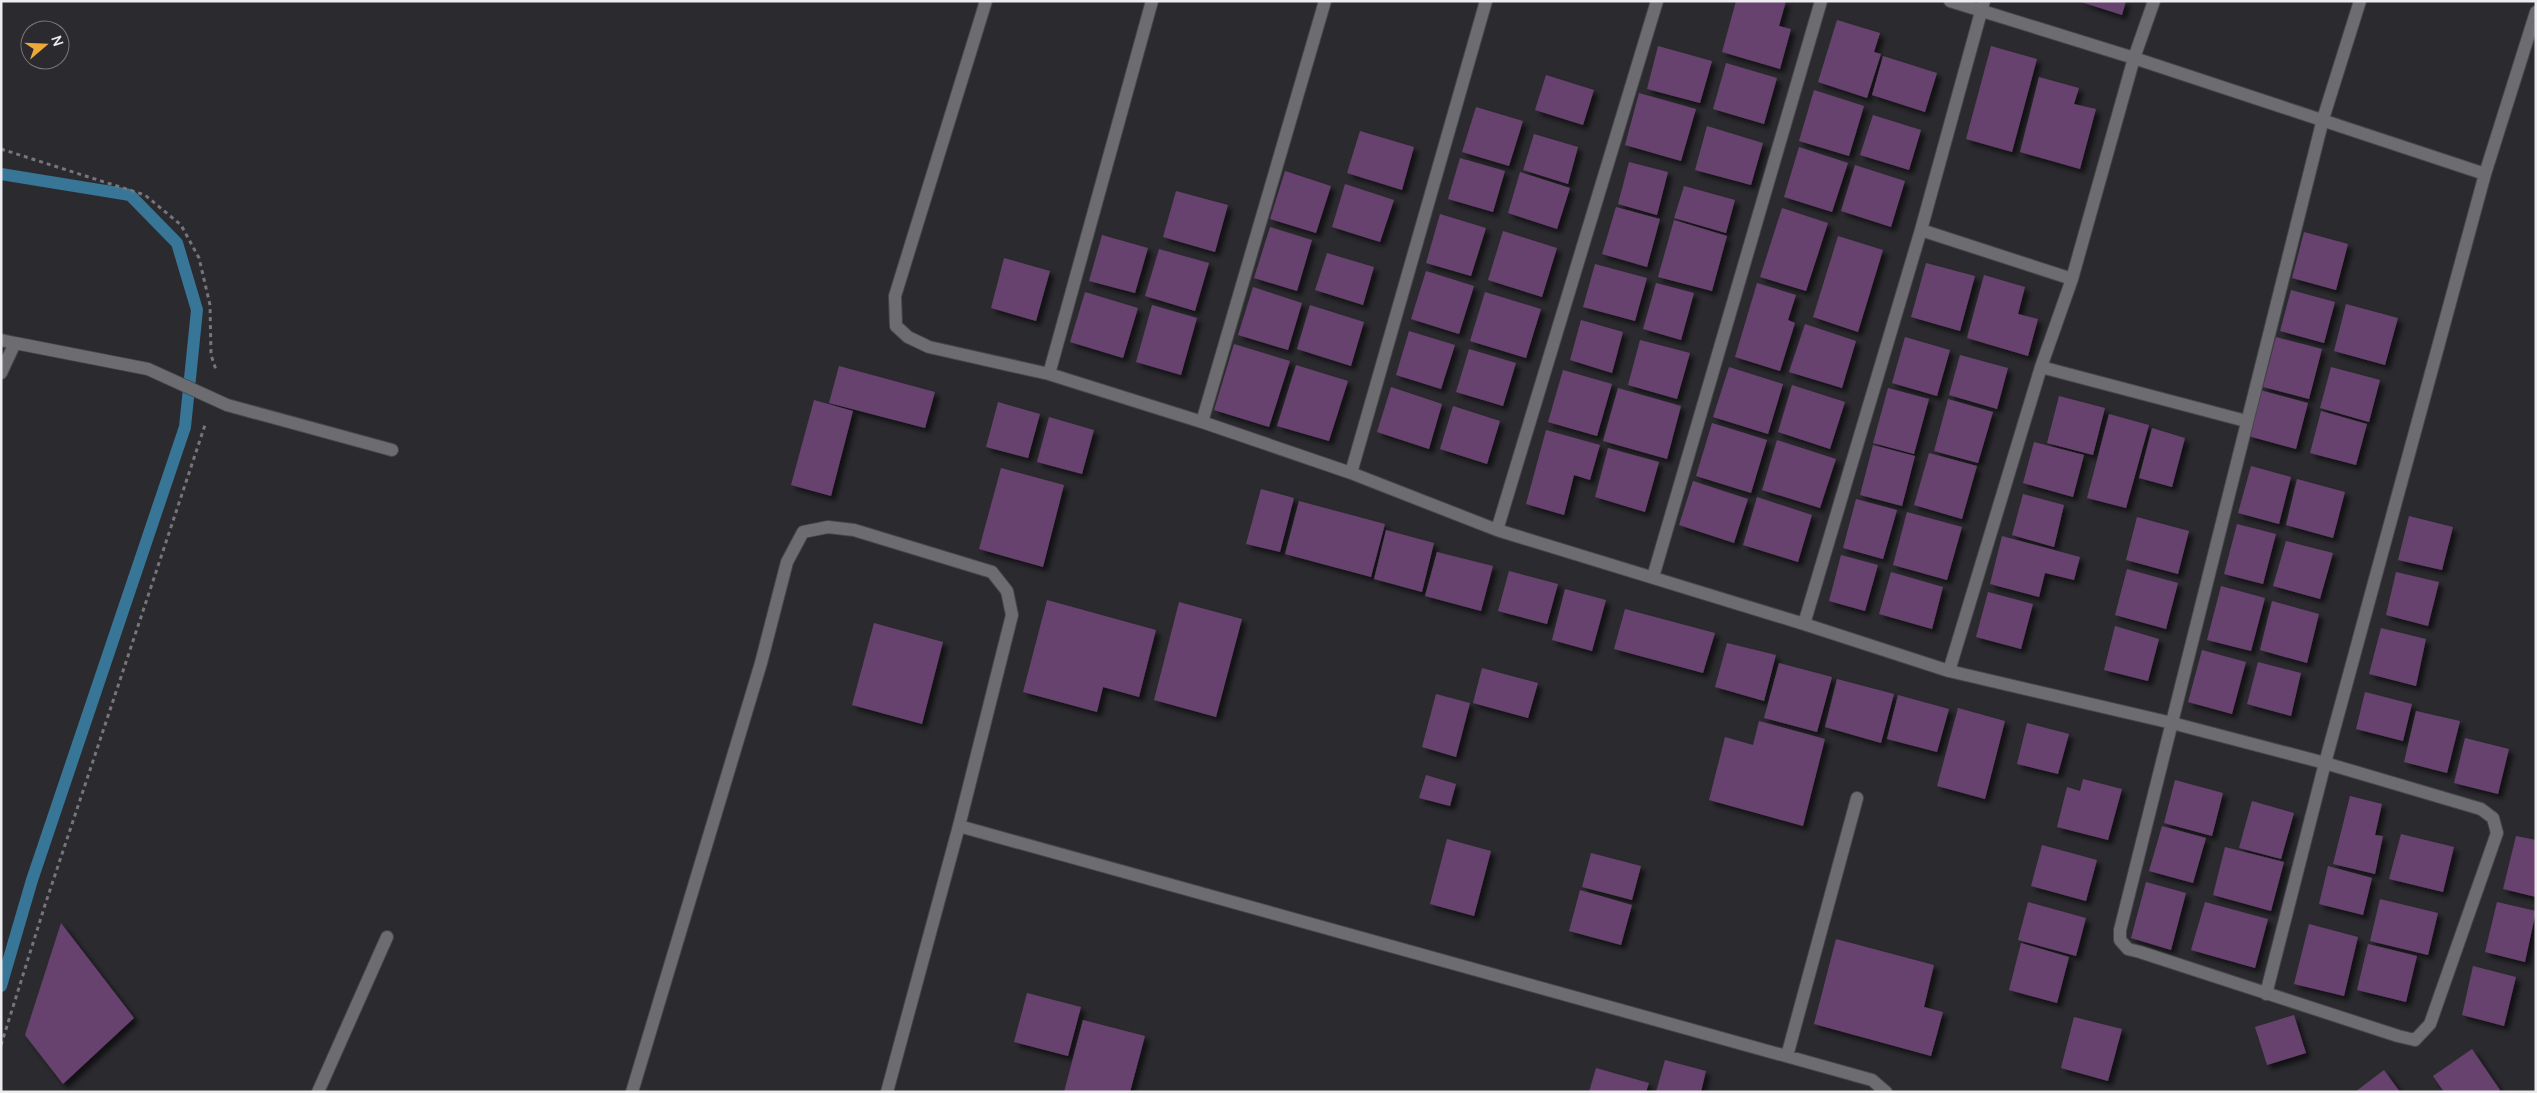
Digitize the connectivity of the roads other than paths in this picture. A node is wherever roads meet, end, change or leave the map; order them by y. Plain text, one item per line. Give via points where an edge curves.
1 (986, 1) edge
2 (1152, 1) edge
3 (1325, 1) edge
4 (1486, 1) edge
5 (1657, 1) edge
6 (1821, 1) edge
7 (1950, 1) edge
8 (2154, 1) edge
9 (2360, 1) edge
10 (1982, 6) edge
11 (2536, 12) edge
12 (2134, 58) junction
13 (2323, 119) junction
14 (2485, 174) junction
15 (1921, 230) junction
16 (2072, 279) junction
17 (1, 340) edge
18 (15, 343) junction
19 (2042, 367) junction
20 (1, 373) edge
21 (1049, 374) junction
22 (2246, 421) junction
23 (1202, 422) junction
24 (392, 450) dead end
25 (1351, 473) junction
26 (1497, 530) junction
27 (1653, 577) junction
28 (1804, 624) junction
29 (1948, 671) junction
30 (2172, 724) junction
31 (2325, 764) junction
32 (1857, 798) dead end
33 (959, 826) junction
34 (387, 937) dead end
35 (2266, 994) junction
36 (1787, 1056) junction
37 (318, 1092) edge
38 (632, 1092) edge
39 (887, 1092) edge
40 (1886, 1092) edge

1 - 21 street via 895,296 896,326 908,337 929,347
2 - 21 street
3 - 23 street
4 - 25 street
5 - 26 street
6 - 27 street
7 - 10 street
8 - 12 street
9 - 13 street
10 - 12 street
10 - 15 street
11 - 14 street
12 - 13 street
12 - 16 street
13 - 14 street
13 - 22 street
14 - 31 street
15 - 16 street
15 - 28 street
16 - 19 street
17 - 18 street
18 - 20 street
18 - 24 street via 148,369 227,405
19 - 22 street
19 - 29 street
21 - 23 street
22 - 30 street
23 - 25 street
25 - 26 street
26 - 27 street
27 - 28 street
28 - 29 street
29 - 30 street
30 - 31 street
30 - 35 street via 2120,940 2128,949
31 - 35 street
31 - 35 street via 2481,809 2493,818 2497,832 2430,1024 2416,1040
32 - 36 street
33 - 36 street
33 - 38 street via 1008,638 1012,615 1007,592 992,572 854,530 828,527 803,532 787,562 761,663
33 - 39 street
34 - 37 street
36 - 40 street via 1872,1080

